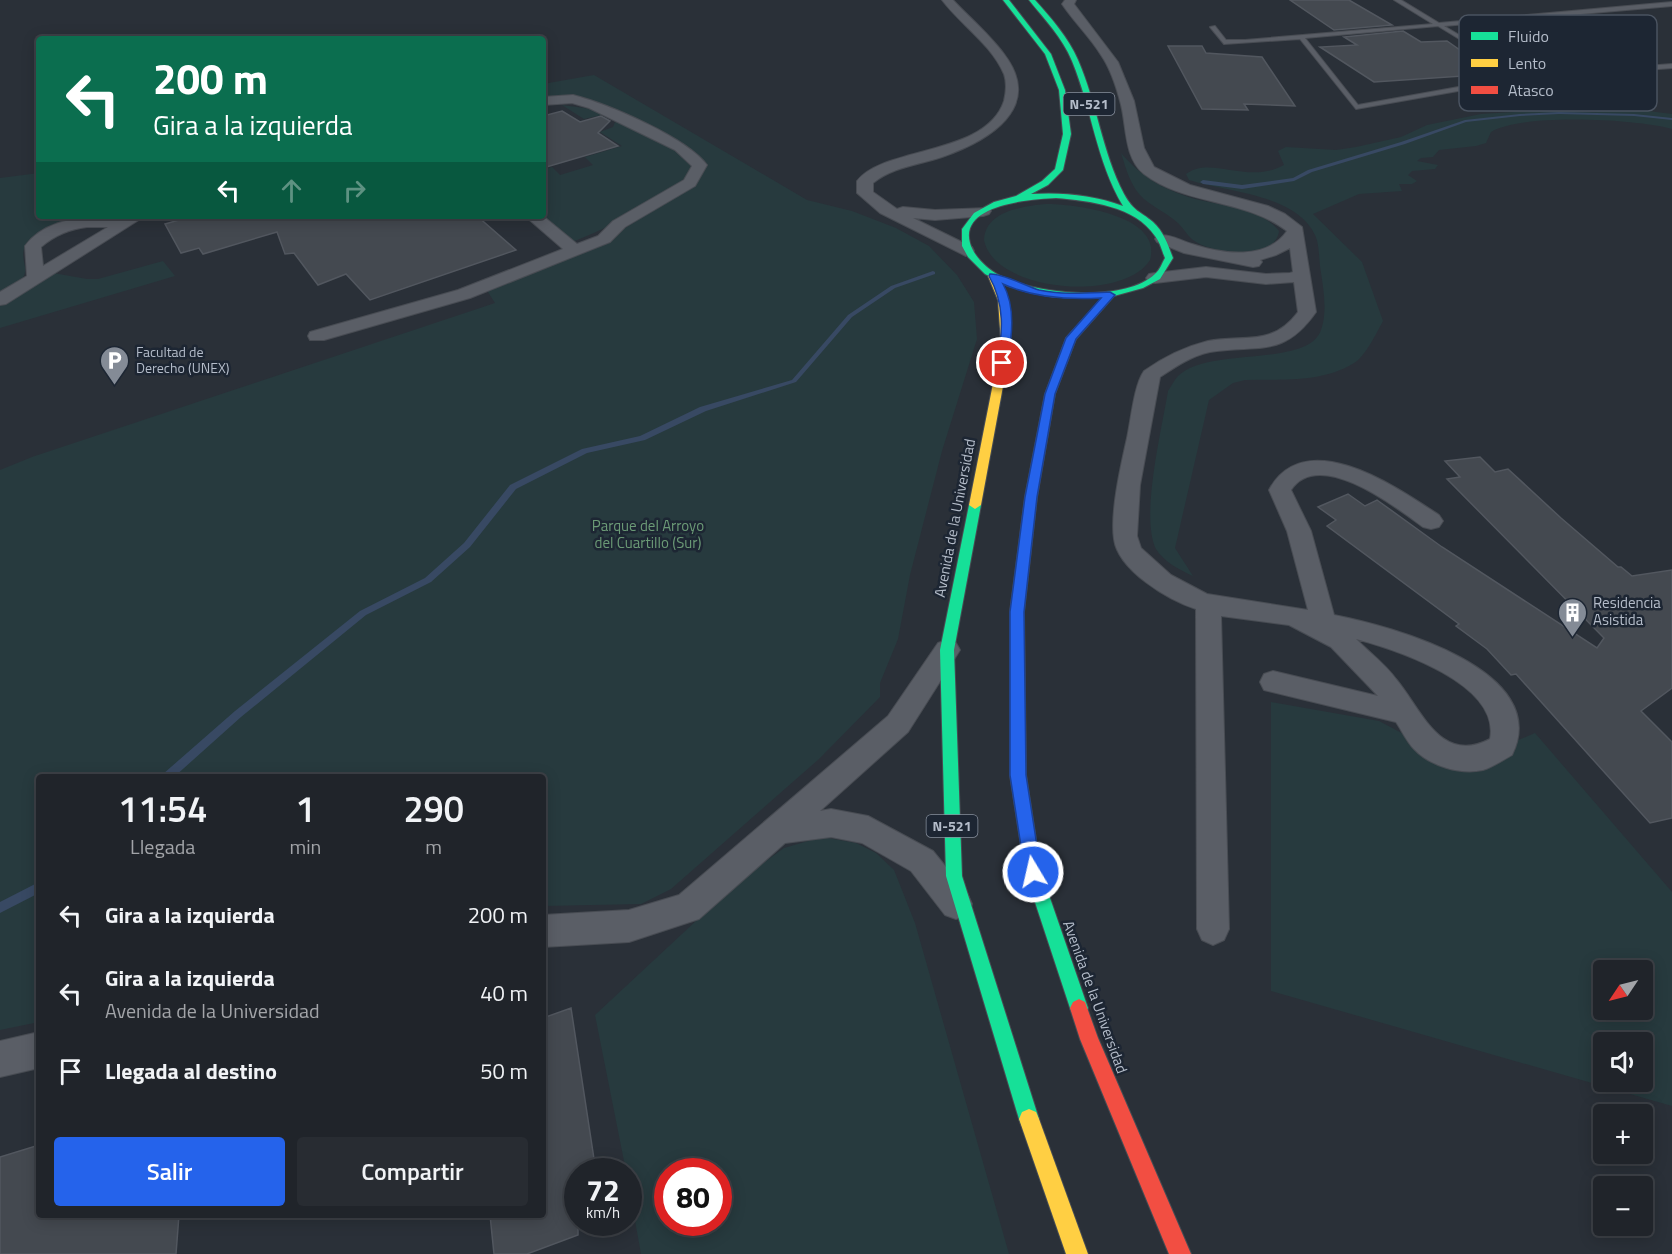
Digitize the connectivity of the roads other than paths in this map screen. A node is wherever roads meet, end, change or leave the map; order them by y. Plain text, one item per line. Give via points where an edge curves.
1 (947, 0) edge
2 (1006, 0) edge
3 (1032, 0) edge
4 (1071, 0) edge
5 (1397, 0) edge
6 (1672, 4) edge
7 (1550, 15) edge
8 (1459, 23) edge
9 (1439, 25) junction
10 (1213, 27) dead end
11 (1301, 37) junction
12 (1459, 37) edge
13 (1672, 66) edge
14 (1657, 67) edge
15 (1459, 88) edge
16 (546, 101) edge
17 (1017, 198) junction
18 (886, 210) junction
19 (983, 211) junction
20 (1133, 215) junction
21 (537, 219) edge
22 (131, 220) edge
23 (1296, 230) junction
24 (1163, 239) junction
25 (574, 250) junction
26 (966, 251) junction
27 (1234, 259) junction
28 (1302, 275) junction
29 (993, 276) junction
30 (36, 278) junction
31 (1155, 278) junction
32 (1256, 279) junction
33 (1110, 295) junction
34 (0, 300) edge
35 (1307, 312) junction
36 (317, 336) dead end
37 (1431, 521) dead end
38 (1208, 604) junction
39 (1298, 619) junction
40 (1324, 624) junction
41 (947, 650) junction
42 (1273, 682) dead end
43 (1405, 713) junction
44 (776, 830) junction
45 (967, 918) junction
46 (1213, 929) dead end
47 (546, 931) edge
48 (36, 1051) edge
49 (0, 1059) edge
50 (1077, 1254) edge
51 (1179, 1254) edge

1 - 18 street via 1001,58 1011,77 1014,98 1007,112 984,133 947,151 875,172 866,181 865,193
2 - 17 highway, N-521 via 1048,54 1062,90 1067,134 1059,170 1045,183
3 - 20 highway, N-521 via 1057,29 1078,66 1108,170
4 - 23 street via 1068,4 1076,16 1106,52 1127,102 1140,160 1146,169 1200,194 1252,204 1278,214
5 - 9 lane
6 - 7 lane
8 - 9 lane
9 - 11 lane
9 - 12 lane
10 - 11 lane via 1224,42
11 - 15 lane via 1356,107
13 - 14 lane
16 - 25 street via 573,99 594,105 680,147 700,165 690,183 619,224 604,238
17 - 19 highway, N-521
17 - 20 highway, N-521 via 1070,197 1099,202
18 - 19 street via 934,215
18 - 26 street
19 - 26 highway, N-521 via 965,229
20 - 24 highway, N-521
21 - 25 street
22 - 30 street
22 - 30 street via 84,222 43,235 33,246
23 - 27 street via 1290,241 1276,250
23 - 28 street
24 - 27 street
24 - 31 highway via 1168,259
25 - 36 street via 464,294
26 - 29 highway, N-521
27 - 28 street via 1274,265
28 - 32 street via 1291,279
28 - 35 street
29 - 33 highway, N-521 via 1041,293 1069,297
29 - 41 highway, Avenida de la Universidad / N-521 via 1001,289 1007,315 1006,343
30 - 34 street
31 - 32 street via 1203,272
31 - 33 highway, N-521
32 - 35 street
33 - 51 highway, Avenida de la Universidad / N-521 via 1071,338 1050,394 1031,497 1017,612 1018,775 1033,872 1089,1039
35 - 38 street via 1300,324 1281,337 1258,344 1198,349 1151,375 1127,489 1125,543 1139,564 1170,586
37 - 40 street via 1382,487 1348,471 1299,471 1284,480 1280,490 1299,531
38 - 39 street
38 - 46 street
39 - 40 street
39 - 43 street via 1341,640 1386,685
40 - 43 street via 1372,633 1455,666 1481,685 1501,708 1508,730 1502,747 1481,758 1444,756 1424,741
41 - 44 street via 898,724
41 - 45 highway, Avenida de la Universidad / N-521 via 954,876
42 - 43 street
44 - 45 street via 831,823 868,830 922,861
44 - 47 street via 688,908 629,926
45 - 50 highway, Avenida de la Universidad / N-521 via 1025,1109
48 - 49 street

